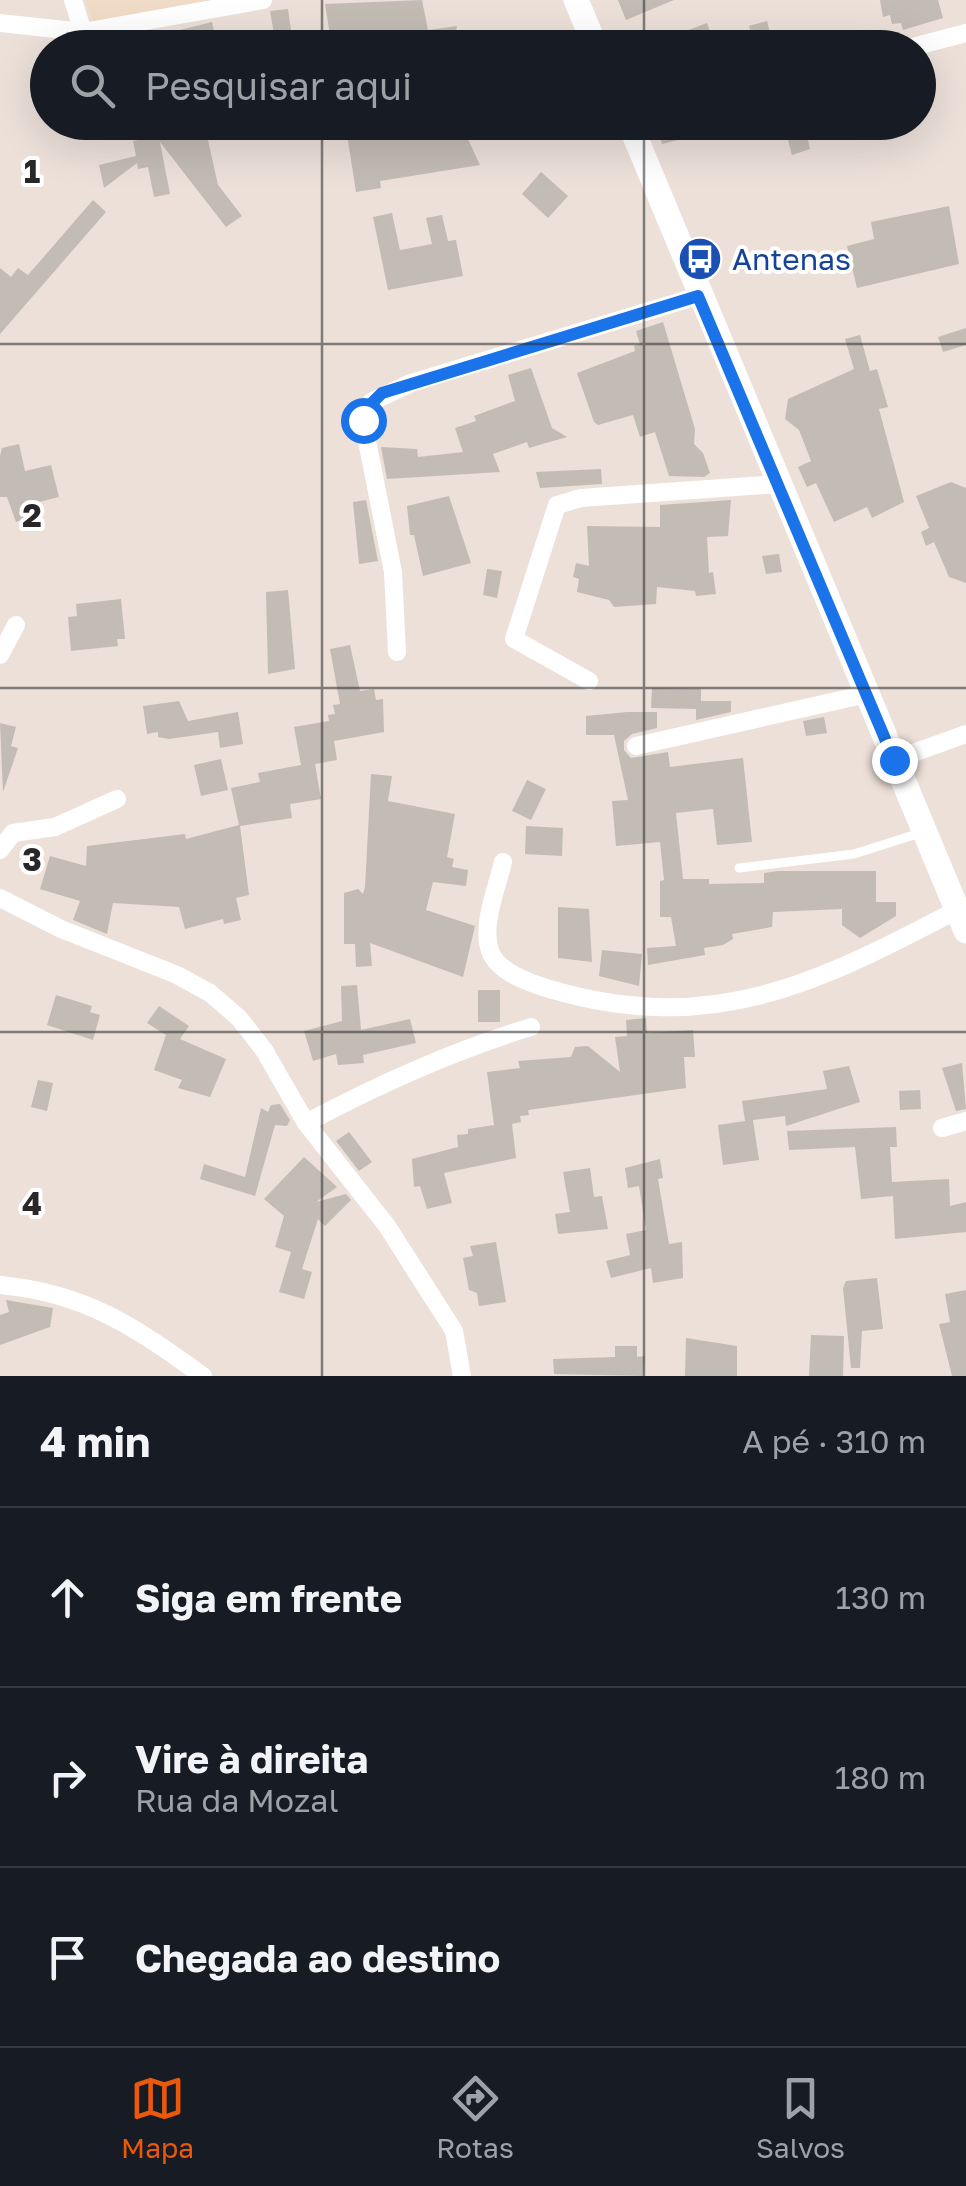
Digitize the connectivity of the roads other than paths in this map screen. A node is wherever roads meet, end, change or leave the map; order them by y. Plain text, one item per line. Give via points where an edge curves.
1 (73, 0) edge
2 (263, 0) edge
3 (576, 0) edge
4 (0, 23) edge
5 (65, 30) edge
6 (82, 30) edge
7 (94, 30) edge
8 (588, 30) edge
9 (966, 33) edge
10 (936, 41) edge
11 (636, 140) edge
12 (698, 296) junction
13 (779, 484) junction
14 (16, 626) dead end
15 (397, 652) dead end
16 (0, 655) edge
17 (589, 681) dead end
18 (867, 694) junction
19 (966, 734) edge
20 (636, 746) dead end
21 (894, 760) junction
22 (117, 799) dead end
23 (922, 832) junction
24 (0, 850) edge
25 (503, 862) dead end
26 (739, 868) dead end
27 (0, 898) edge
28 (962, 920) edge
29 (531, 1027) dead end
30 (966, 1121) edge
31 (306, 1123) junction
32 (942, 1128) dead end
33 (0, 1285) edge
34 (203, 1376) edge
35 (462, 1376) edge

1 - 6 street
2 - 7 street
3 - 8 main road
4 - 5 street
9 - 10 street
11 - 12 main road
12 - 13 main road
12 - 15 street via 412,383 371,402 363,420 393,572
13 - 17 street via 557,504 514,640
13 - 18 main road
14 - 16 street
18 - 20 street
18 - 21 main road
19 - 21 street
21 - 23 main road
22 - 24 street via 55,828 14,833
23 - 26 lane via 854,854
23 - 28 main road
25 - 28 street via 488,930 500,967 546,988 633,1006 744,1002 783,992
27 - 31 street via 210,993 264,1050
29 - 31 street via 381,1083
30 - 32 street
31 - 35 street via 387,1226 454,1332
33 - 34 street via 76,1298 131,1324

